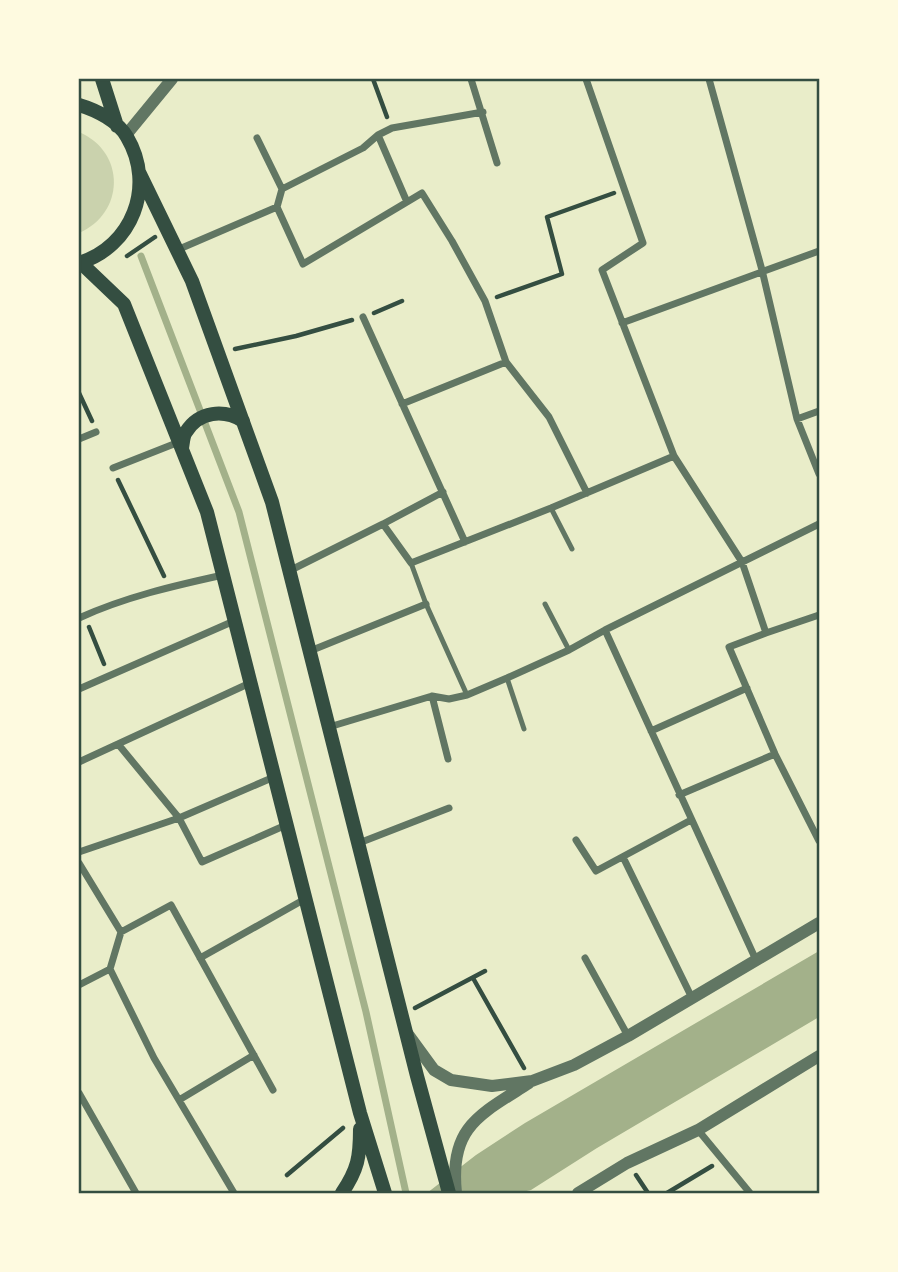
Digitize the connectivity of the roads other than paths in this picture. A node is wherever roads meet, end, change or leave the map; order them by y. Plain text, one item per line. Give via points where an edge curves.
1 (102, 79) edge
2 (172, 79) edge
3 (471, 79) edge
4 (586, 79) edge
5 (709, 79) edge
6 (79, 105) edge
7 (483, 112) junction
8 (122, 131) junction
9 (378, 135) junction
10 (257, 138) dead end
11 (497, 163) dead end
12 (139, 172) junction
13 (282, 188) junction
14 (407, 202) junction
15 (277, 207) junction
16 (177, 250) junction
17 (819, 251) edge
18 (80, 263) edge
19 (762, 271) junction
20 (363, 317) road end
21 (622, 323) junction
22 (506, 362) junction
23 (402, 404) junction
24 (819, 411) edge
25 (797, 419) junction
26 (243, 421) junction
27 (96, 432) road end
28 (79, 439) edge
29 (180, 445) junction
30 (674, 456) junction
31 (113, 468) road end
32 (819, 474) edge
33 (443, 492) junction
34 (587, 493) junction
35 (551, 508) junction
36 (383, 524) junction
37 (819, 524) edge
38 (465, 542) junction
39 (572, 549) dead end
40 (742, 562) junction
41 (411, 563) junction
42 (289, 571) junction
43 (223, 575) junction
44 (426, 604) junction
45 (545, 604) dead end
46 (819, 616) edge
47 (82, 617) edge
48 (234, 621) junction
49 (605, 630) junction
50 (766, 633) junction
51 (569, 650) junction
52 (310, 651) junction
53 (507, 678) junction
54 (250, 683) junction
55 (747, 688) junction
56 (79, 689) edge
57 (467, 695) junction
58 (432, 696) junction
59 (328, 727) junction
60 (524, 729) dead end
61 (651, 731) junction
62 (118, 744) junction
63 (775, 754) junction
64 (448, 758) dead end
65 (79, 762) edge
66 (274, 777) junction
67 (680, 795) junction
68 (449, 808) dead end
69 (179, 818) junction
70 (691, 820) junction
71 (286, 825) junction
72 (576, 839) dead end
73 (819, 841) edge
74 (358, 843) junction
75 (79, 852) edge
76 (623, 857) junction
77 (79, 863) edge
78 (305, 899) junction
79 (819, 923) edge
80 (121, 932) junction
81 (200, 958) junction
82 (585, 958) dead end
83 (756, 960) junction
84 (110, 969) junction
85 (79, 985) edge
86 (692, 998) junction
87 (406, 1031) junction
88 (628, 1036) junction
89 (254, 1055) junction
90 (819, 1056) edge
91 (532, 1081) junction
92 (274, 1090) dead end
93 (79, 1093) edge
94 (179, 1100) junction
95 (360, 1113) junction
96 (698, 1130) junction
97 (135, 1193) edge
98 (234, 1193) edge
99 (342, 1193) edge
100 (385, 1193) edge
101 (449, 1193) edge
102 (456, 1193) edge
103 (578, 1193) edge
104 (750, 1193) edge

1 - 8 main road
2 - 8 street
3 - 7 street
4 - 21 street via 643,243 602,270
5 - 19 street
6 - 8 main road
7 - 9 street via 392,128
7 - 11 street
8 - 12 main road
9 - 13 street via 363,148
9 - 14 street
10 - 13 street
12 - 16 main road
12 - 18 main road via 133,218 120,238
13 - 15 street
14 - 15 street via 303,264
14 - 22 street via 422,193 452,241 485,301
15 - 16 street
16 - 26 main road
17 - 19 street
18 - 29 main road via 124,304
19 - 21 street
19 - 25 street
20 - 23 street
21 - 30 street
22 - 23 street
22 - 34 street via 549,417
23 - 33 street
24 - 25 street
25 - 32 street
26 - 29 main road via 222,412 208,415 195,422
26 - 42 main road
27 - 28 street
29 - 31 street
29 - 43 main road via 206,512
30 - 34 street
30 - 40 street
33 - 36 street
33 - 38 street
34 - 35 street
35 - 38 street
35 - 39 lane
36 - 41 street
36 - 42 street
37 - 40 street
38 - 41 street
40 - 49 street
40 - 50 street
41 - 44 lane
42 - 52 main road
43 - 47 street via 169,586
43 - 48 main road
44 - 52 street
44 - 57 lane
45 - 51 lane
46 - 50 street
48 - 54 main road
48 - 56 street
49 - 51 street
49 - 61 street
50 - 55 street via 729,647
51 - 53 street
52 - 59 main road
53 - 57 street
53 - 60 lane
54 - 62 street
54 - 66 main road
55 - 61 street
55 - 63 street
57 - 58 street
58 - 59 street
58 - 64 street
59 - 74 main road
61 - 67 street
62 - 65 street
62 - 69 street
63 - 67 street
63 - 73 street
66 - 69 street
66 - 71 main road
67 - 70 street
68 - 74 street
69 - 71 street via 202,862
69 - 75 street
70 - 76 street
70 - 83 street
71 - 78 main road
72 - 76 street via 596,872
74 - 87 main road
76 - 86 street
77 - 80 street
78 - 81 street
78 - 95 main road
79 - 83 street
80 - 81 street via 171,905
80 - 84 street
81 - 89 street
82 - 88 street
83 - 86 street
84 - 85 street
84 - 94 street
86 - 88 street
87 - 91 street via 434,1070 451,1080 492,1086
87 - 101 main road
88 - 91 street
89 - 92 street
89 - 94 street
90 - 96 street
91 - 102 street via 469,1125 455,1152
93 - 97 street
94 - 98 street
95 - 99 main road via 360,1157
95 - 100 main road
96 - 103 street via 627,1163
96 - 104 street

